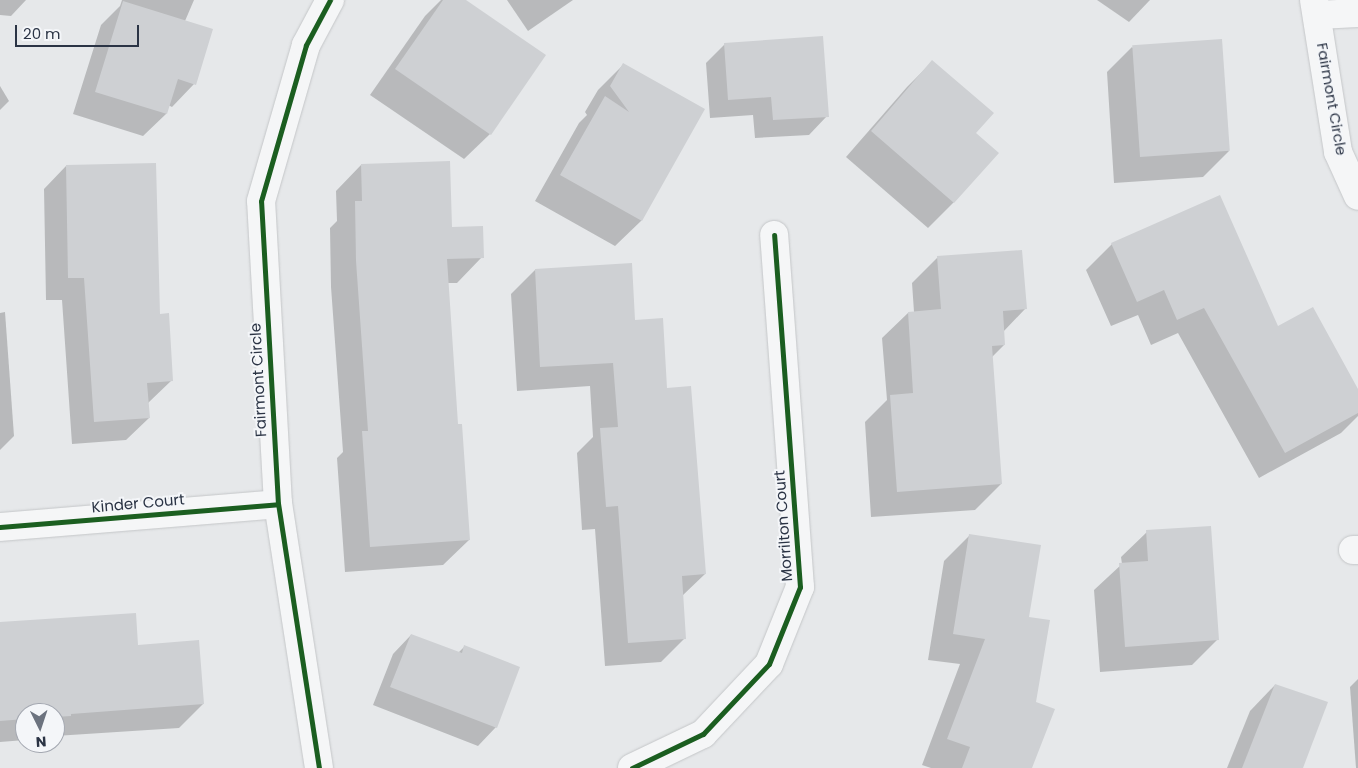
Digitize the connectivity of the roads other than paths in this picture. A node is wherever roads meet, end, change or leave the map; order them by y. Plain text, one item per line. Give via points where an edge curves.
1 (330, 0) edge
2 (1316, 8) edge
3 (1358, 13) edge
4 (1358, 196) edge
5 (774, 235) dead end
6 (278, 504) junction
7 (0, 527) edge
8 (319, 768) edge
9 (632, 768) edge

1 - 6 street, Fairmont Circle via 306,45 261,202
2 - 3 street
2 - 4 street, Fairmont Circle via 1338,152
5 - 9 street, Morrilton Court via 800,587 769,664 703,734
6 - 7 street, Kinder Court
6 - 8 street, Fairmont Circle

